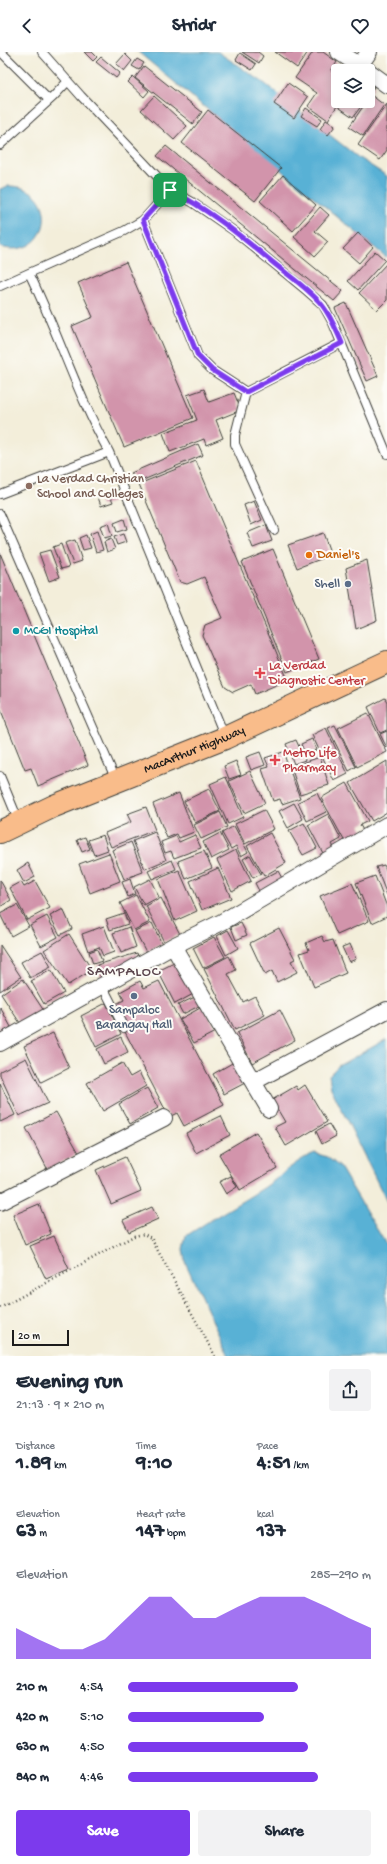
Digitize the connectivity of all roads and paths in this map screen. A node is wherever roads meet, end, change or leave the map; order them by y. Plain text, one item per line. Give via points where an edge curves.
1 (1, 52) edge
2 (42, 52) edge
3 (339, 52) edge
4 (369, 52) edge
5 (357, 64) edge
6 (366, 64) edge
7 (375, 76) edge
8 (68, 81) junction
9 (387, 85) edge
10 (49, 100) junction
11 (0, 145) edge
12 (170, 190) junction
13 (143, 220) junction
14 (29, 273) junction
15 (0, 286) edge
16 (342, 343) junction
17 (246, 392) junction
18 (109, 452) junction
19 (387, 454) edge
20 (0, 494) edge
21 (0, 514) edge
22 (274, 530) dead end
23 (387, 662) edge
24 (225, 738) junction
25 (0, 776) edge
26 (116, 780) junction
27 (387, 825) edge
28 (10, 827) edge
29 (173, 946) junction
30 (102, 985) junction
31 (387, 1010) edge
32 (124, 1028) dead end
33 (0, 1043) edge
34 (253, 1082) junction
35 (269, 1109) dead end
36 (166, 1117) dead end
37 (0, 1202) edge
38 (0, 1308) edge
39 (215, 1356) edge

1 - 10 lane
2 - 8 lane
3 - 5 street
4 - 6 street
7 - 9 street
8 - 10 lane
8 - 12 lane
10 - 11 lane
12 - 13 lane
12 - 16 lane via 234,231 307,290 323,305
13 - 14 lane
13 - 17 lane via 198,356 212,370
14 - 15 lane
14 - 18 lane
16 - 17 lane
16 - 19 lane
17 - 22 lane via 235,436 236,444
18 - 20 lane
18 - 24 lane
21 - 26 lane
23 - 24 highway, MacArthur Highway
24 - 26 highway, MacArthur Highway
25 - 28 lane
26 - 28 highway, MacArthur Highway
27 - 29 street via 222,922
29 - 30 street
29 - 34 street
30 - 32 lane
30 - 33 street
31 - 34 street
34 - 35 street
36 - 37 street
38 - 39 path via 134,1236 144,1234 151,1238

